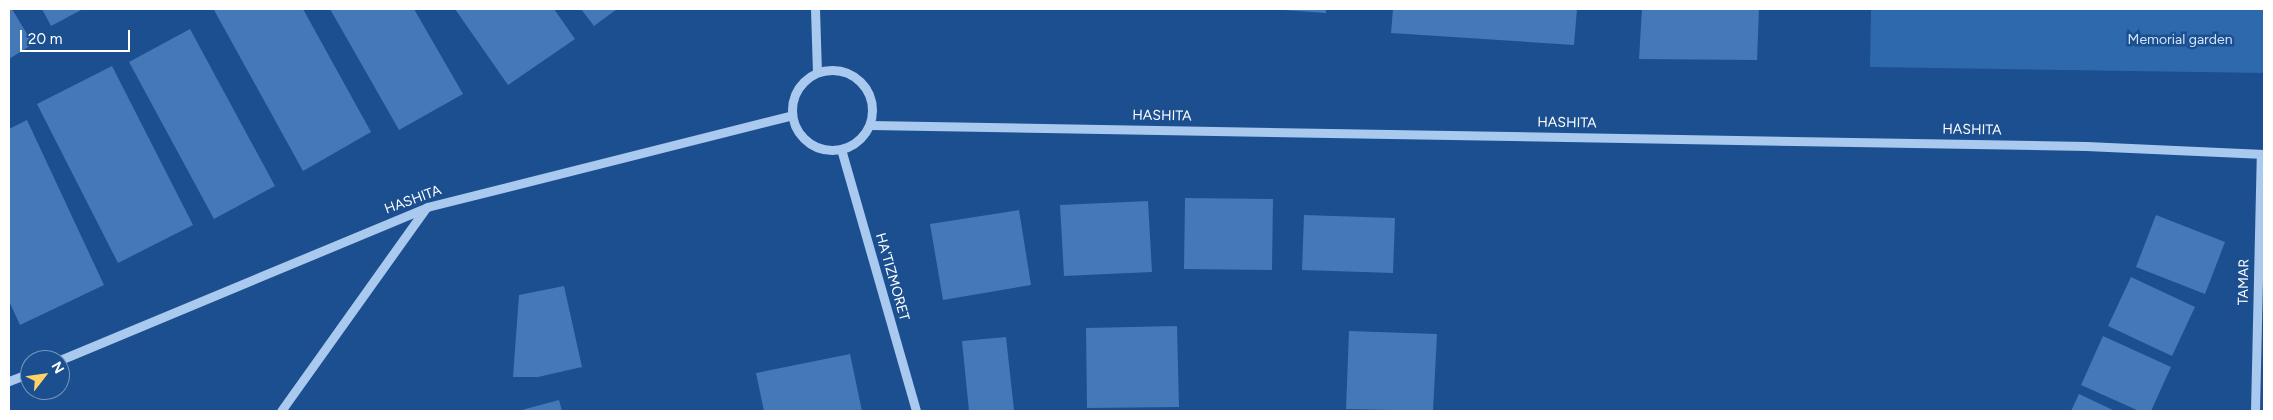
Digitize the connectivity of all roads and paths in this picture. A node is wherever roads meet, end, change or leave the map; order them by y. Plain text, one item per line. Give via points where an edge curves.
1 (815, 9) edge
2 (817, 72) junction
3 (792, 115) junction
4 (870, 125) junction
5 (841, 150) junction
6 (2263, 154) edge
7 (427, 207) junction
8 (70, 356) edge
9 (281, 411) edge
10 (916, 411) edge
11 (2255, 411) edge

1 - 2 street
2 - 3 street via 798,89 792,102
2 - 4 street via 830,69 856,77 871,98
3 - 5 street via 804,139 828,150
3 - 7 street, HASHITA
4 - 5 street via 853,145
4 - 6 street, HASHITA via 2086,146
5 - 10 street, HA'TIZMORET
6 - 11 street, TAMAR
7 - 8 street, HASHITA
7 - 9 street

